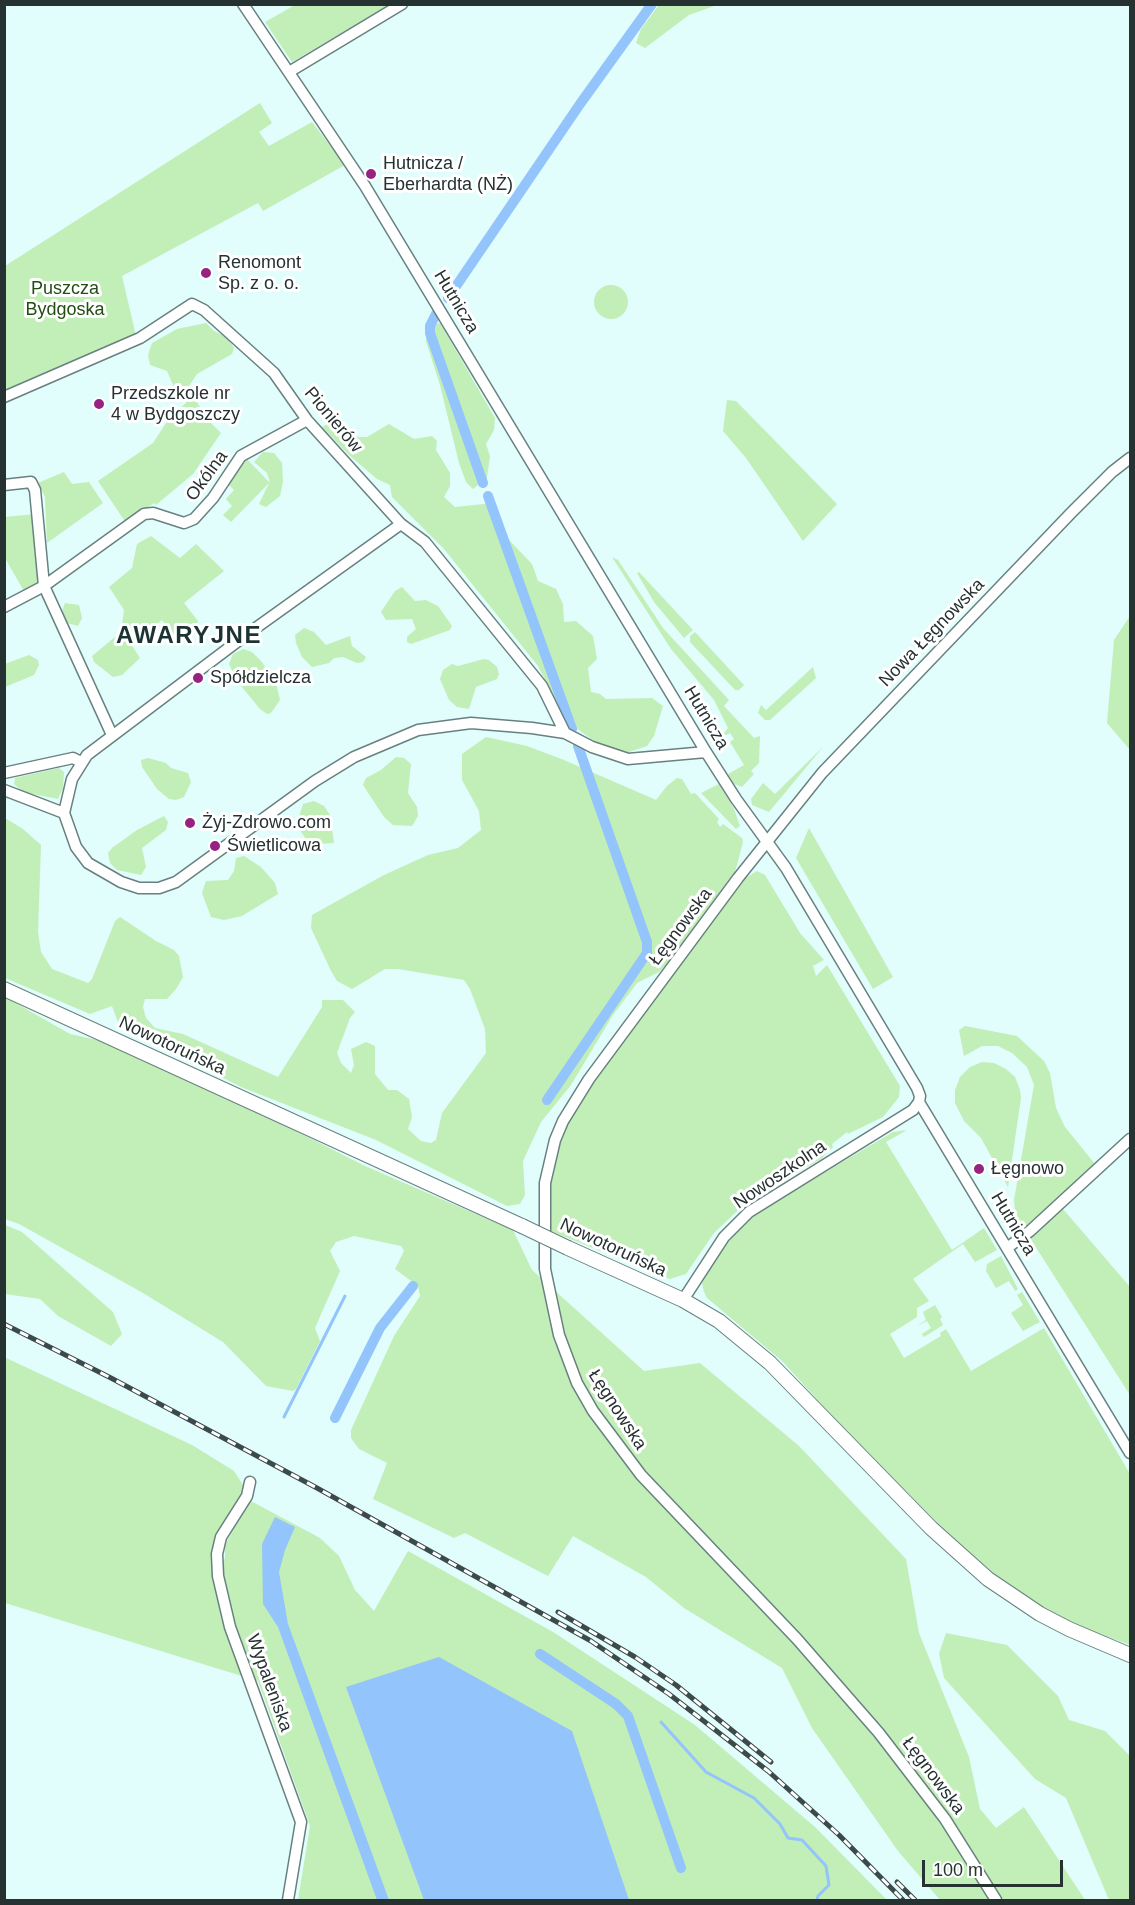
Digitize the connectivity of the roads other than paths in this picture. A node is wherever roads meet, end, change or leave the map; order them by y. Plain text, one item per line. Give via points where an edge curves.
1 (243, 4) edge
2 (402, 4) edge
3 (289, 72) junction
4 (4, 397) edge
5 (307, 420) junction
6 (1131, 458) edge
7 (4, 484) edge
8 (401, 524) junction
9 (44, 586) junction
10 (4, 607) edge
11 (566, 733) junction
12 (112, 735) junction
13 (706, 752) junction
14 (81, 762) junction
15 (4, 773) edge
16 (4, 790) edge
17 (64, 813) junction
18 (768, 842) junction
19 (4, 989) edge
20 (919, 1102) junction
21 (1131, 1139) edge
22 (1007, 1248) junction
23 (684, 1300) junction
24 (1131, 1453) edge
25 (250, 1482) dead end
26 (1131, 1655) edge
27 (288, 1900) edge
28 (996, 1900) edge

1 - 3 street, Hutnicza
2 - 3 street
3 - 13 street, Hutnicza via 428,286
4 - 5 street, Pionierów via 140,338 192,304 204,310 274,374
5 - 8 street, Pionierów
5 - 9 street, Okólna via 241,456 194,519 184,523 144,514
6 - 18 street, Nowa Łęgnowska via 1112,472 903,686 822,773
7 - 9 street via 31,482 35,490
8 - 11 street, Pionierów via 425,542 490,620 542,686
8 - 12 street
9 - 10 street, Okólna
9 - 12 street
11 - 13 street via 628,759
11 - 17 street via 471,723 418,730 394,739 315,781 192,873 159,888 129,886 88,863 76,847
12 - 14 street
13 - 18 street, Hutnicza
14 - 15 street via 73,758
14 - 17 street via 72,779
16 - 17 street
18 - 20 street, Hutnicza via 917,1088
18 - 28 street, Łęgnowska via 589,1078 563,1121 545,1183 545,1269 557,1324 577,1383 620,1450 879,1733 945,1819
19 - 23 main road, Nowotoruńska, bridge
20 - 22 street, Hutnicza
20 - 23 street, Nowoszkolna via 913,1110 749,1212 718,1245
21 - 22 street
22 - 24 street, Hutnicza
23 - 26 main road, Nowotoruńska via 719,1321 770,1363 932,1528 988,1579 1040,1614
25 - 27 street, Wypaleniska via 247,1496 221,1537 218,1576 230,1627 301,1822

